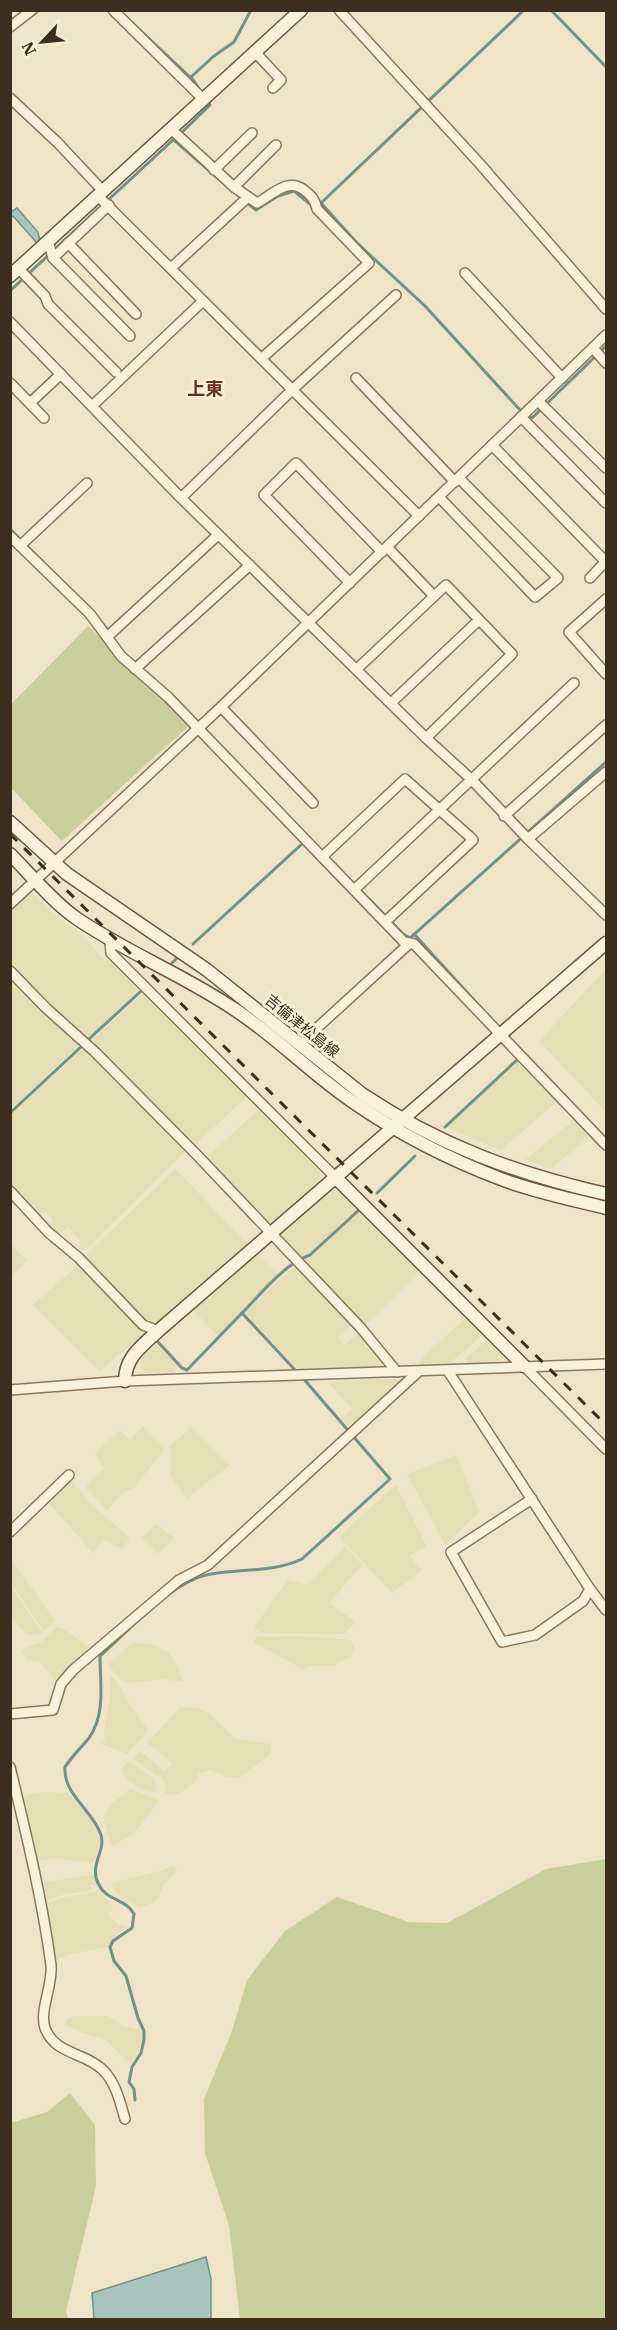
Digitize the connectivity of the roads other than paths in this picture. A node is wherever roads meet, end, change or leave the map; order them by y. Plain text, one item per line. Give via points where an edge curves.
1 (32, 10) edge
2 (113, 10) edge
3 (300, 10) edge
4 (339, 10) edge
5 (10, 27) edge
6 (256, 53) junction
7 (273, 88) dead end
8 (10, 98) edge
9 (204, 100) junction
10 (252, 133) dead end
11 (176, 134) junction
12 (276, 145) dead end
13 (214, 170) junction
14 (234, 187) junction
15 (104, 199) junction
16 (245, 200) junction
17 (68, 243) junction
18 (51, 251) junction
19 (171, 268) junction
20 (465, 273) dead end
21 (21, 275) edge
22 (396, 295) dead end
23 (203, 301) junction
24 (606, 309) edge
25 (136, 314) dead end
26 (10, 322) edge
27 (606, 335) edge
28 (130, 336) dead end
29 (599, 355) edge
30 (262, 358) junction
31 (116, 372) dead end
32 (61, 374) junction
33 (356, 378) dead end
34 (562, 378) junction
35 (10, 383) edge
36 (293, 389) junction
37 (30, 403) junction
38 (542, 404) junction
39 (93, 406) junction
40 (521, 417) junction
41 (44, 418) dead end
42 (492, 445) junction
43 (606, 468) edge
44 (457, 480) junction
45 (87, 483) dead end
46 (439, 497) junction
47 (181, 498) junction
48 (606, 503) edge
49 (419, 516) junction
50 (218, 535) junction
51 (10, 536) edge
52 (22, 544) junction
53 (385, 549) junction
54 (606, 562) edge
55 (250, 565) junction
56 (590, 578) dead end
57 (350, 583) junction
58 (434, 596) junction
59 (604, 604) edge
60 (479, 620) junction
61 (310, 622) junction
62 (109, 635) junction
63 (137, 667) junction
64 (357, 669) junction
65 (606, 674) edge
66 (574, 683) dead end
67 (390, 703) junction
68 (221, 708) junction
69 (606, 725) edge
70 (200, 727) junction
71 (426, 738) junction
72 (606, 772) edge
73 (471, 779) junction
74 (313, 803) dead end
75 (440, 809) junction
76 (504, 816) junction
77 (10, 822) edge
78 (525, 836) junction
79 (10, 854) edge
80 (324, 855) junction
81 (54, 864) junction
82 (36, 880) junction
83 (356, 888) junction
84 (10, 904) edge
85 (606, 915) edge
86 (387, 920) junction
87 (110, 940) junction
88 (410, 943) junction
89 (606, 943) edge
90 (10, 971) edge
91 (502, 1032) junction
92 (306, 1038) dead end
93 (399, 1123) junction
94 (606, 1145) edge
95 (335, 1177) junction
96 (10, 1191) edge
97 (606, 1194) edge
98 (606, 1208) edge
99 (270, 1233) junction
100 (158, 1331) junction
101 (606, 1364) edge
102 (524, 1366) junction
103 (448, 1371) junction
104 (397, 1372) junction
105 (418, 1372) junction
106 (125, 1381) junction
107 (10, 1390) edge
108 (606, 1449) edge
109 (69, 1475) dead end
110 (532, 1499) junction
111 (10, 1532) edge
112 (590, 1589) junction
113 (606, 1610) edge
114 (10, 1714) edge
115 (10, 1767) edge
116 (125, 2119) dead end

1 - 5 street
2 - 9 street
3 - 6 main road
4 - 24 street
6 - 7 street via 281,80
6 - 9 main road
8 - 15 street via 58,143
9 - 11 main road
10 - 13 street
11 - 13 street
11 - 15 main road
12 - 14 street
13 - 14 street
14 - 16 street
15 - 17 street
15 - 18 main road
15 - 19 street
16 - 19 street
16 - 30 street via 257,203 279,189 300,186 369,263
17 - 18 street
17 - 25 street
18 - 21 main road
18 - 28 street
19 - 23 street
20 - 34 street
21 - 31 street
22 - 36 street
23 - 30 street
23 - 39 street
26 - 32 street
27 - 29 street
29 - 34 street
30 - 36 street
32 - 37 street
32 - 39 street
33 - 44 street
34 - 38 street
35 - 37 street
36 - 47 street
36 - 49 street
37 - 41 street
38 - 40 street
38 - 43 street
39 - 47 street
40 - 42 street
40 - 48 street
42 - 44 street
42 - 54 street
44 - 46 street
44 - 46 street via 558,578 535,597
45 - 52 street
46 - 49 street
47 - 50 street
49 - 53 street
50 - 55 street
50 - 62 street
51 - 52 street
52 - 62 street
53 - 57 street
53 - 57 street via 296,463 264,495
53 - 58 street
54 - 56 street
55 - 61 street
55 - 63 street
57 - 61 street
58 - 60 street via 446,585
58 - 64 street
59 - 65 street via 569,632
60 - 67 street
60 - 71 street via 512,654
61 - 64 street
61 - 68 street
62 - 63 street via 121,656
63 - 70 street
64 - 67 street
66 - 73 street
67 - 71 street
68 - 70 street
68 - 74 street
69 - 76 street
70 - 80 street
70 - 81 street
71 - 73 street
72 - 78 street
73 - 75 street
73 - 76 street
75 - 80 street via 405,779
75 - 83 street
75 - 86 street via 473,840
76 - 78 street
77 - 81 main road, 吉備津松島線
78 - 85 street
79 - 82 main road, 吉備津松島線
80 - 83 street
81 - 82 street
81 - 93 main road, 吉備津松島線 via 207,970
82 - 84 street
82 - 87 main road, 吉備津松島線 via 74,917
83 - 86 street
86 - 88 street via 404,942
87 - 93 main road, 吉備津松島線 via 199,987 238,1012 354,1103
87 - 95 street via 111,953
88 - 91 street
88 - 92 street
89 - 91 main road
90 - 99 street via 95,1052
91 - 93 main road
91 - 94 street
93 - 95 main road
93 - 97 main road, 吉備津松島線 via 508,1168
93 - 98 main road, 吉備津松島線 via 501,1179
95 - 99 main road
95 - 102 main road
96 - 100 street via 143,1324
99 - 100 main road
99 - 104 street via 360,1327
100 - 106 main road via 132,1354 125,1369
101 - 102 street
102 - 103 street
102 - 108 street
103 - 105 street
103 - 110 street
104 - 105 street
104 - 106 street
105 - 114 street via 208,1565 179,1580 73,1670 61,1684 53,1710
106 - 107 street
109 - 111 street
110 - 112 street
110 - 112 street via 451,1552 502,1642 535,1635 583,1601
112 - 113 street
115 - 116 street via 38,1886 51,1967 44,2024 55,2043 86,2058 110,2078

